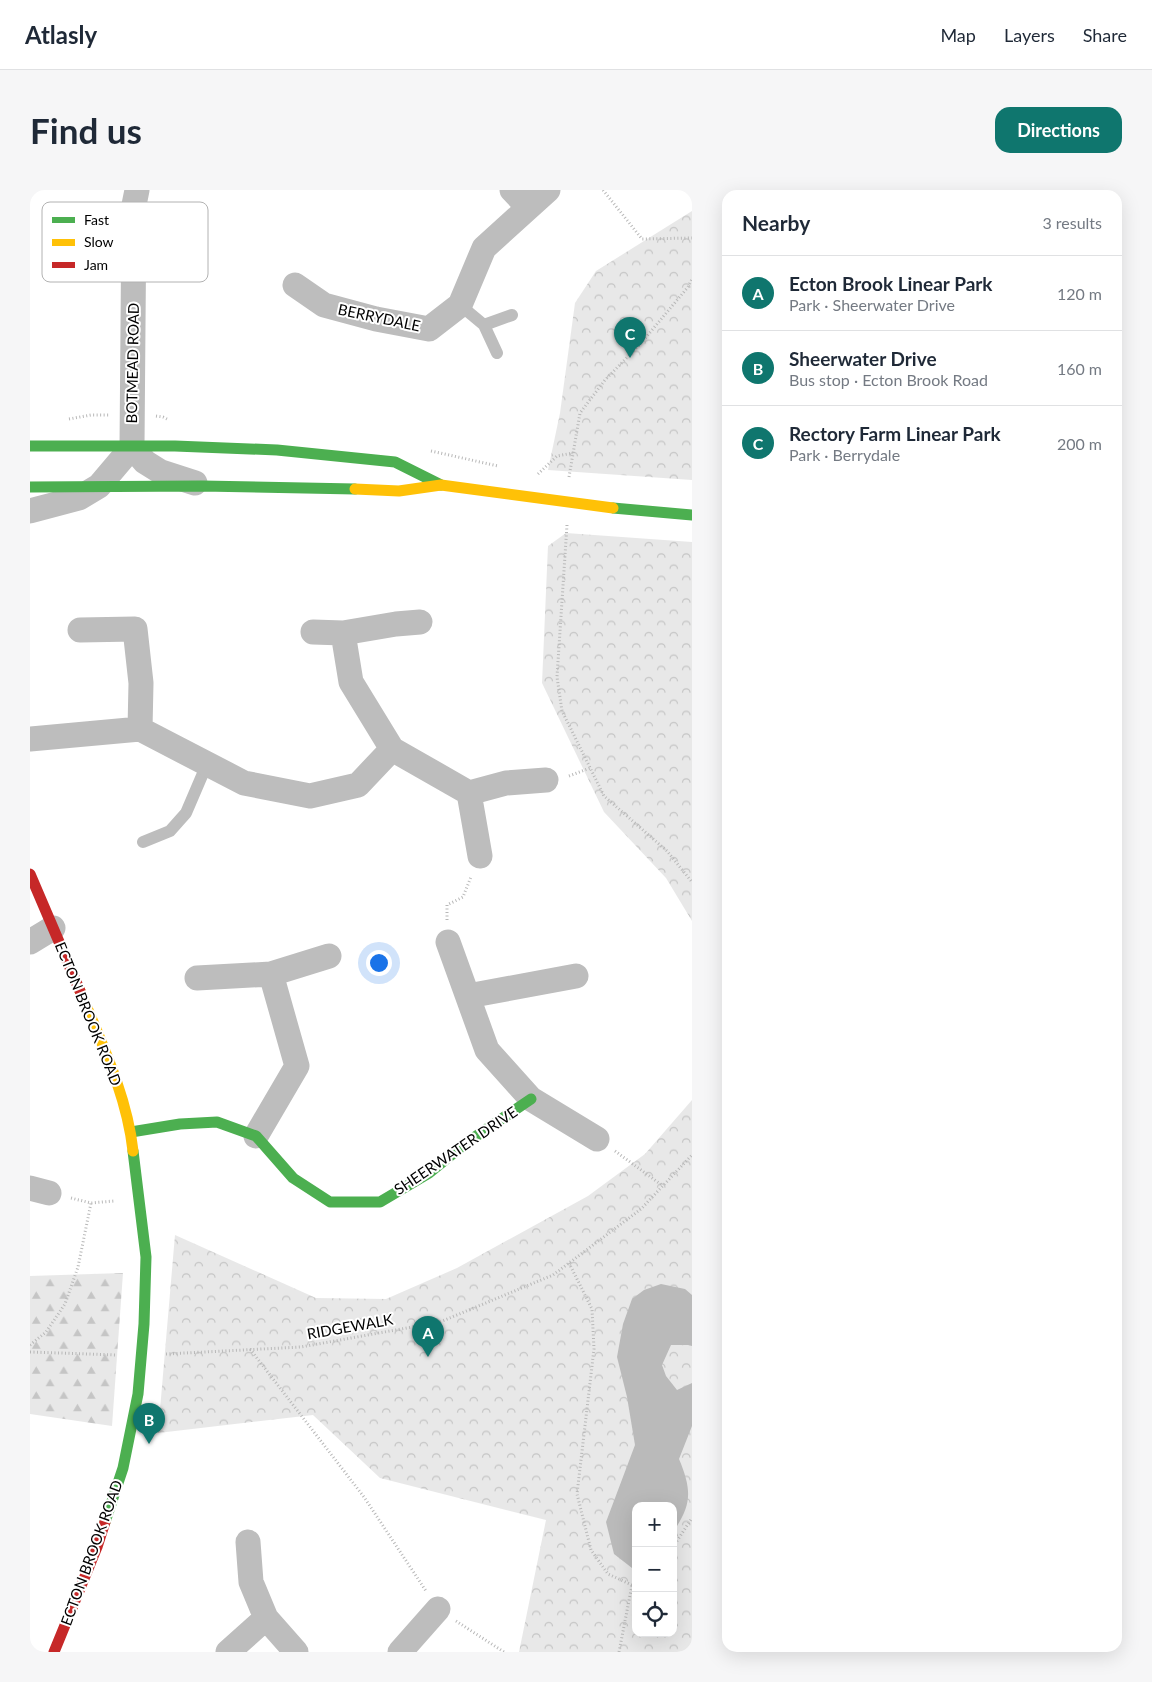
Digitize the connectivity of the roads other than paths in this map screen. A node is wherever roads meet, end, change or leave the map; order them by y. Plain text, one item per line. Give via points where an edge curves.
1 (548, 190) edge
2 (520, 198) edge
3 (133, 282) edge
4 (295, 285) dead end
5 (460, 305) junction
6 (512, 315) dead end
7 (484, 325) junction
8 (496, 353) dead end
9 (30, 446) edge
10 (132, 446) junction
11 (441, 485) junction
12 (100, 486) junction
13 (202, 486) junction
14 (30, 487) edge
15 (30, 512) edge
16 (692, 515) edge
17 (420, 622) dead end
18 (80, 630) dead end
19 (312, 632) dead end
20 (343, 633) junction
21 (140, 729) junction
22 (30, 739) edge
23 (392, 749) junction
24 (207, 764) junction
25 (546, 780) dead end
26 (469, 793) junction
27 (142, 842) dead end
28 (480, 856) road end
29 (30, 874) edge
30 (53, 928) junction
31 (30, 942) edge
32 (448, 942) road end
33 (329, 956) dead end
34 (271, 974) junction
35 (576, 976) dead end
36 (197, 978) dead end
37 (468, 996) junction
38 (531, 1099) junction
39 (131, 1132) junction
40 (256, 1136) junction
41 (597, 1139) road end
42 (248, 1542) dead end
43 (438, 1609) road end
44 (266, 1618) junction
45 (54, 1652) edge
46 (228, 1652) edge
47 (296, 1652) edge
48 (400, 1652) edge

1 - 2 street
2 - 5 street via 484,248
3 - 10 street, BOTMEAD ROAD
4 - 5 street, BERRYDALE via 324,305 376,319 429,328
5 - 7 lane
6 - 7 lane
7 - 8 lane
9 - 10 street
10 - 11 street via 277,450 395,462
10 - 12 street
10 - 13 street via 145,462 161,472
11 - 13 street via 399,492
11 - 16 street
12 - 13 street
12 - 14 street
12 - 15 street via 79,498
17 - 20 street
18 - 21 street via 135,630 141,683
19 - 20 street
20 - 23 street via 351,682
21 - 22 street
21 - 24 street
23 - 24 street via 358,785 310,796 244,783
23 - 26 street
24 - 27 lane via 186,813 170,831
25 - 26 street via 506,783
26 - 28 street
29 - 30 street, ECTON BROOK ROAD
30 - 31 street
30 - 39 street, ECTON BROOK ROAD via 113,1070
32 - 37 street, SHEERWATER DRIVE
33 - 34 street
34 - 36 street
34 - 40 street via 297,1066
35 - 37 street
37 - 38 street, SHEERWATER DRIVE via 487,1050
38 - 40 street, SHEERWATER DRIVE via 466,1143 429,1173 380,1202 330,1202 293,1178
38 - 41 street, SHEERWATER DRIVE
39 - 40 street, SHEERWATER DRIVE via 217,1122
39 - 45 street, ECTON BROOK ROAD via 146,1257 138,1394 123,1468 97,1547
42 - 44 street via 251,1582
43 - 48 street
44 - 46 street
44 - 47 street

